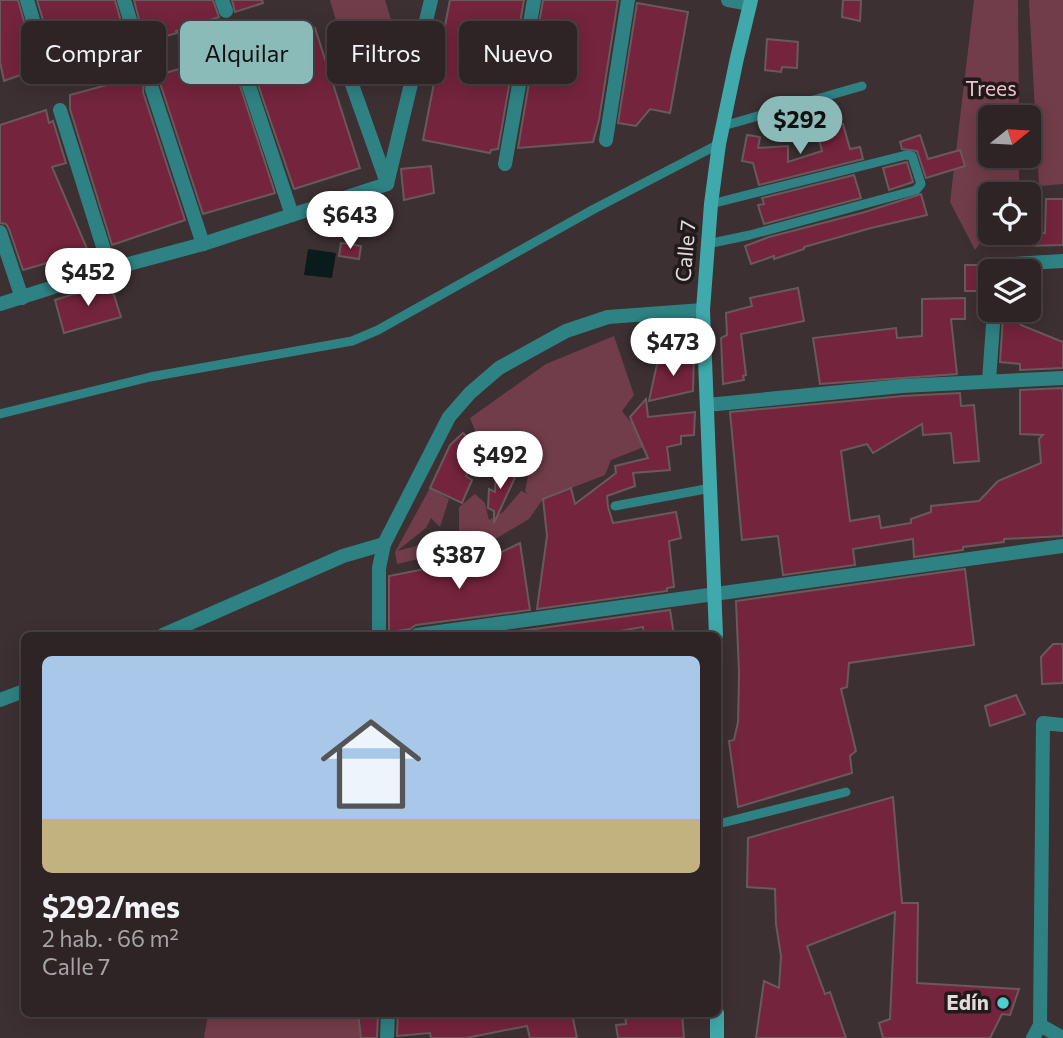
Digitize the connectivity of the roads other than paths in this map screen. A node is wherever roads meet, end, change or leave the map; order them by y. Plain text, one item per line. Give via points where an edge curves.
1 (27, 0) edge
2 (124, 0) edge
3 (431, 0) edge
4 (534, 0) edge
5 (628, 0) edge
6 (728, 0) edge
7 (751, 2) edge
8 (33, 21) edge
9 (130, 21) edge
10 (249, 84) edge
11 (352, 84) edge
12 (862, 86) dead end
13 (152, 89) dead end
14 (60, 110) dead end
15 (723, 126) junction
16 (606, 141) dead end
17 (719, 144) junction
18 (505, 164) dead end
19 (387, 184) junction
20 (711, 204) junction
21 (292, 215) junction
22 (0, 232) edge
23 (203, 244) junction
24 (707, 244) junction
25 (1063, 261) edge
26 (1041, 262) edge
27 (110, 269) junction
28 (22, 298) junction
29 (0, 304) edge
30 (703, 310) junction
31 (992, 322) edge
32 (1063, 378) edge
33 (989, 381) junction
34 (707, 405) junction
35 (0, 414) edge
36 (711, 488) junction
37 (615, 506) dead end
38 (384, 544) junction
39 (1063, 547) edge
40 (716, 594) junction
41 (170, 632) edge
42 (379, 632) edge
43 (440, 632) edge
44 (716, 632) edge
45 (21, 692) edge
46 (0, 700) edge
47 (1063, 726) edge
48 (846, 792) dead end
49 (721, 823) edge
50 (388, 1017) edge
51 (717, 1017) edge
52 (1037, 1032) edge
53 (387, 1038) edge
54 (717, 1038) edge
55 (1063, 1038) edge

1 - 8 street
2 - 9 street
3 - 19 street
4 - 18 street
5 - 16 street
6 - 7 street
7 - 15 street, Calle 7
10 - 21 street
11 - 19 street
12 - 15 lane
13 - 23 street
14 - 27 street
15 - 17 street, Calle 7
17 - 20 street, Calle 7
17 - 35 lane via 352,341 150,377
19 - 21 street
20 - 24 street, Calle 7
20 - 24 lane via 906,155 912,156 921,184 916,190
21 - 23 street
22 - 28 street
23 - 27 street
24 - 30 street, Calle 7
25 - 26 street
27 - 28 street
28 - 29 street
30 - 34 street, Calle 7
30 - 38 street via 608,317 566,331 499,369 450,417
31 - 33 street
32 - 33 street
33 - 34 street
34 - 36 street, Calle 7
36 - 37 lane
36 - 40 street, Calle 7
38 - 41 street via 343,556
38 - 42 street via 379,568
39 - 40 street
40 - 43 street
40 - 44 street, Calle 7
45 - 46 street
47 - 52 street via 1043,723
48 - 49 lane
50 - 53 street
51 - 54 street
52 - 55 street

